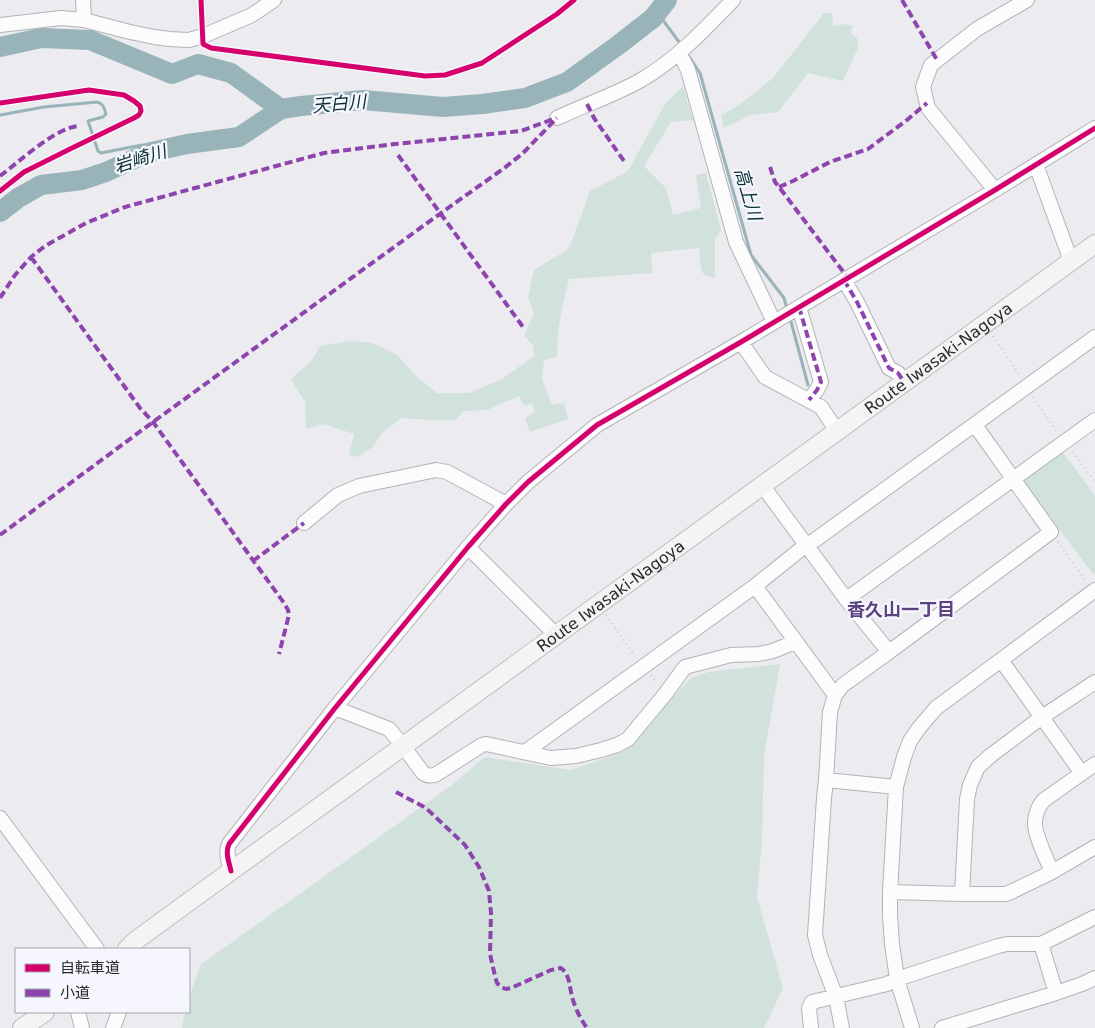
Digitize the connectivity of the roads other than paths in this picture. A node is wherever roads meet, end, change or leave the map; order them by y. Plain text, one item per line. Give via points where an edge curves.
1 (83, 0) edge
2 (274, 0) edge
3 (733, 0) edge
4 (1027, 0) edge
5 (84, 20) junction
6 (0, 25) edge
7 (682, 50) junction
8 (557, 118) dead end
9 (1095, 128) edge
10 (1036, 165) junction
11 (995, 190) junction
12 (1095, 244) edge
13 (1071, 261) junction
14 (844, 280) junction
15 (787, 314) junction
16 (1095, 337) edge
17 (740, 342) junction
18 (904, 382) junction
19 (809, 400) junction
20 (1095, 420) edge
21 (974, 425) junction
22 (837, 431) junction
23 (1013, 479) junction
24 (762, 485) junction
25 (506, 504) junction
26 (304, 523) dead end
27 (806, 545) junction
28 (468, 546) junction
29 (755, 586) junction
30 (1094, 590) edge
31 (846, 599) junction
32 (557, 636) junction
33 (795, 642) junction
34 (889, 652) junction
35 (1002, 660) junction
36 (1095, 682) edge
37 (835, 695) junction
38 (335, 708) junction
39 (1042, 717) junction
40 (403, 746) junction
41 (525, 752) junction
42 (1095, 764) edge
43 (1081, 772) junction
44 (826, 780) junction
45 (896, 787) junction
46 (0, 818) edge
47 (1095, 847) edge
48 (231, 871) junction
49 (1052, 872) junction
50 (890, 892) junction
51 (962, 894) junction
52 (1095, 916) edge
53 (1041, 944) junction
54 (134, 947) edge
55 (96, 948) edge
56 (1095, 978) edge
57 (897, 979) junction
58 (1056, 993) junction
59 (836, 997) junction
60 (44, 1013) edge
61 (78, 1013) edge
62 (119, 1013) edge
63 (22, 1028) edge
64 (82, 1028) edge
65 (113, 1028) edge
66 (811, 1028) edge
67 (842, 1028) edge
68 (912, 1028) edge
69 (942, 1028) edge

1 - 5 street
2 - 5 street via 252,15 189,40 130,32
3 - 7 street
4 - 11 street via 977,29 931,65 923,87 928,108
5 - 6 street via 61,18
7 - 8 street via 640,80
7 - 15 street via 736,242
9 - 10 street
10 - 11 street
10 - 13 street
11 - 14 street
12 - 13 main road, Route Iwasaki-Nagoya
13 - 18 main road, Route Iwasaki-Nagoya
14 - 15 street
14 - 18 street via 890,368
15 - 17 street
15 - 19 street via 821,382
16 - 21 street
17 - 19 street via 765,377
17 - 25 street via 597,425
18 - 22 main road, Route Iwasaki-Nagoya
19 - 22 street via 822,407
20 - 23 street
21 - 23 street
21 - 27 street
22 - 24 main road, Route Iwasaki-Nagoya
23 - 31 street
23 - 34 street via 1051,532
24 - 27 street
24 - 32 main road, Route Iwasaki-Nagoya
25 - 26 street via 447,472 436,470 359,486 338,495
25 - 28 street
27 - 29 street
27 - 31 street
28 - 32 street
28 - 38 street
29 - 33 street
29 - 41 street
30 - 35 street
31 - 34 street
32 - 40 main road, Route Iwasaki-Nagoya
33 - 37 street
33 - 41 street via 773,651 731,654 685,667 628,739 617,744 576,756 551,758
34 - 37 street via 843,685
35 - 39 street
35 - 45 street via 928,716 910,741
36 - 39 street
37 - 44 street via 830,712
38 - 40 street via 384,726
38 - 48 street via 229,844 227,853
39 - 43 street
39 - 51 street via 990,756 974,774 967,799
40 - 41 street via 423,773 431,776 482,745
40 - 48 main road, Route Iwasaki-Nagoya
42 - 43 street
43 - 49 street via 1040,804 1035,820
44 - 45 street
44 - 59 street via 815,935
45 - 50 street
46 - 55 street
47 - 49 street
48 - 54 main road, Route Iwasaki-Nagoya
49 - 51 street via 1006,894
50 - 51 street
50 - 57 street
52 - 53 street
53 - 57 street via 998,946
53 - 58 street
56 - 58 street
57 - 59 street
57 - 68 street
58 - 69 street
59 - 66 street via 812,1002 809,1008
59 - 67 street
60 - 63 main road
61 - 64 street
62 - 65 street

